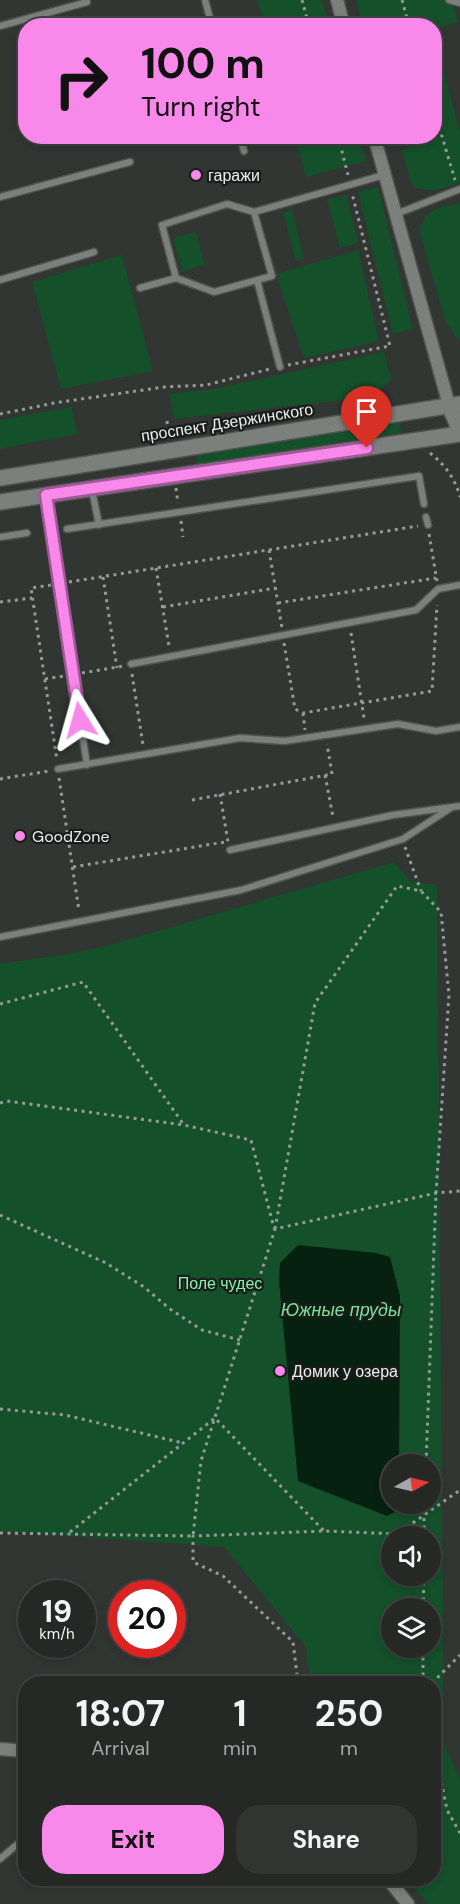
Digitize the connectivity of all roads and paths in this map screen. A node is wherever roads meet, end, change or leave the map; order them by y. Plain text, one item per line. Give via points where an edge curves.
1 (205, 0) edge
2 (302, 0) edge
3 (336, 0) edge
4 (402, 0) edge
5 (448, 0) edge
6 (87, 2) dead end
7 (460, 3) edge
8 (29, 18) edge
9 (210, 18) edge
10 (307, 18) edge
11 (342, 18) edge
12 (408, 18) edge
13 (18, 21) edge
14 (0, 26) edge
15 (442, 135) edge
16 (242, 144) edge
17 (340, 144) edge
18 (376, 144) edge
19 (244, 152) dead end
20 (130, 162) dead end
21 (385, 175) junction
22 (350, 185) junction
23 (459, 189) edge
24 (0, 197) edge
25 (254, 212) junction
26 (396, 214) junction
27 (94, 252) dead end
28 (176, 278) junction
29 (0, 280) edge
30 (257, 280) junction
31 (140, 288) dead end
32 (280, 367) junction
33 (454, 404) edge
34 (0, 414) edge
35 (460, 433) edge
36 (422, 454) dead end
37 (0, 478) edge
38 (92, 488) junction
39 (46, 495) junction
40 (460, 497) edge
41 (0, 502) edge
42 (424, 504) dead end
43 (99, 525) junction
44 (67, 530) dead end
45 (27, 533) dead end
46 (0, 537) edge
47 (156, 568) junction
48 (103, 576) junction
49 (436, 578) junction
50 (60, 583) junction
51 (460, 585) edge
52 (275, 588) dead end
53 (438, 589) junction
54 (32, 597) junction
55 (0, 602) edge
56 (278, 603) dead end
57 (163, 607) junction
58 (349, 621) junction
59 (170, 656) junction
60 (131, 664) junction
61 (117, 668) junction
62 (73, 675) junction
63 (45, 680) junction
64 (362, 703) junction
65 (303, 714) dead end
66 (460, 727) edge
67 (366, 729) junction
68 (326, 736) junction
69 (145, 756) junction
70 (87, 765) junction
71 (58, 769) junction
72 (326, 775) junction
73 (0, 779) edge
74 (220, 794) junction
75 (192, 800) dead end
76 (460, 806) edge
77 (452, 807) junction
78 (335, 827) junction
79 (403, 839) junction
80 (228, 841) junction
81 (230, 850) joint
82 (73, 867) junction
83 (421, 891) junction
84 (81, 922) junction
85 (0, 937) edge
86 (0, 1004) edge
87 (0, 1102) edge
88 (184, 1125) junction
89 (460, 1191) edge
90 (436, 1192) junction
91 (0, 1215) edge
92 (274, 1229) junction
93 (240, 1340) junction
94 (0, 1409) edge
95 (215, 1418) junction
96 (183, 1443) junction
97 (426, 1454) edge
98 (460, 1490) edge
99 (441, 1502) edge
100 (423, 1514) edge
101 (325, 1532) junction
102 (0, 1533) edge
103 (68, 1533) junction
104 (193, 1536) junction
105 (460, 1654) edge
106 (423, 1658) edge
107 (297, 1676) edge
108 (423, 1676) edge
109 (439, 1676) edge
110 (0, 1749) edge
111 (18, 1750) edge
112 (441, 1780) edge
113 (460, 1833) edge
114 (18, 1844) edge
115 (0, 1859) edge
116 (393, 1886) edge
117 (408, 1904) edge

1 - 9 lane
2 - 10 path
3 - 11 street
4 - 12 path
5 - 7 lane
6 - 8 lane
13 - 14 lane
15 - 23 path
16 - 19 lane
17 - 22 path
18 - 21 street
20 - 24 lane
21 - 22 lane
21 - 26 street
22 - 25 lane
22 - 32 path via 390,346
23 - 26 lane
25 - 28 lane via 227,204 162,225
25 - 30 lane via 272,276
26 - 33 street
27 - 29 lane
28 - 30 lane via 214,292
28 - 31 lane
30 - 32 lane
32 - 34 path via 206,386 164,387
33 - 35 street
33 - 37 street, проспект Дзержинского
35 - 38 street
36 - 40 path via 429,453 445,465
38 - 39 street
38 - 43 lane
39 - 41 street
39 - 50 lane
42 - 43 lane via 419,476
43 - 44 lane
45 - 46 lane
47 - 48 path
47 - 49 path via 427,521
47 - 57 path
48 - 50 path
48 - 61 path
49 - 53 path
49 - 56 path
50 - 54 path via 31,588
50 - 62 lane
51 - 53 lane
52 - 57 path
53 - 58 lane via 416,610
53 - 64 path via 432,691
54 - 55 path
54 - 63 path
57 - 59 path
58 - 59 lane
58 - 64 path
59 - 60 lane
60 - 61 path
60 - 69 path
61 - 62 path
62 - 63 path
62 - 70 lane
63 - 71 path
64 - 65 path
64 - 67 path
66 - 67 lane via 436,731 398,724
67 - 68 lane
68 - 69 lane via 285,741 240,738
68 - 72 path via 332,774
69 - 70 lane
70 - 71 lane
71 - 73 path
71 - 82 path
72 - 74 path
72 - 78 path
74 - 75 path
74 - 80 path
76 - 77 lane
77 - 78 lane
77 - 79 lane
78 - 81 lane
79 - 83 path
79 - 84 lane via 242,890
80 - 81 path
80 - 82 path
82 - 84 path
83 - 90 path via 441,912 449,995
83 - 92 path via 397,886 315,1003
84 - 85 lane
86 - 88 path via 83,982
87 - 88 path
88 - 92 path via 251,1140
89 - 90 path
90 - 92 path
90 - 97 path
91 - 93 path via 106,1263 202,1330
92 - 93 path
93 - 95 path
94 - 96 path via 65,1415
95 - 96 path
95 - 101 path
95 - 104 path via 201,1461
96 - 103 path
98 - 99 path
100 - 101 path via 397,1534
101 - 104 path
102 - 103 path
103 - 104 path
104 - 107 path via 193,1562 224,1576 293,1642
105 - 109 path
106 - 108 path
110 - 111 street
112 - 113 path via 447,1810
114 - 115 lane
116 - 117 street

